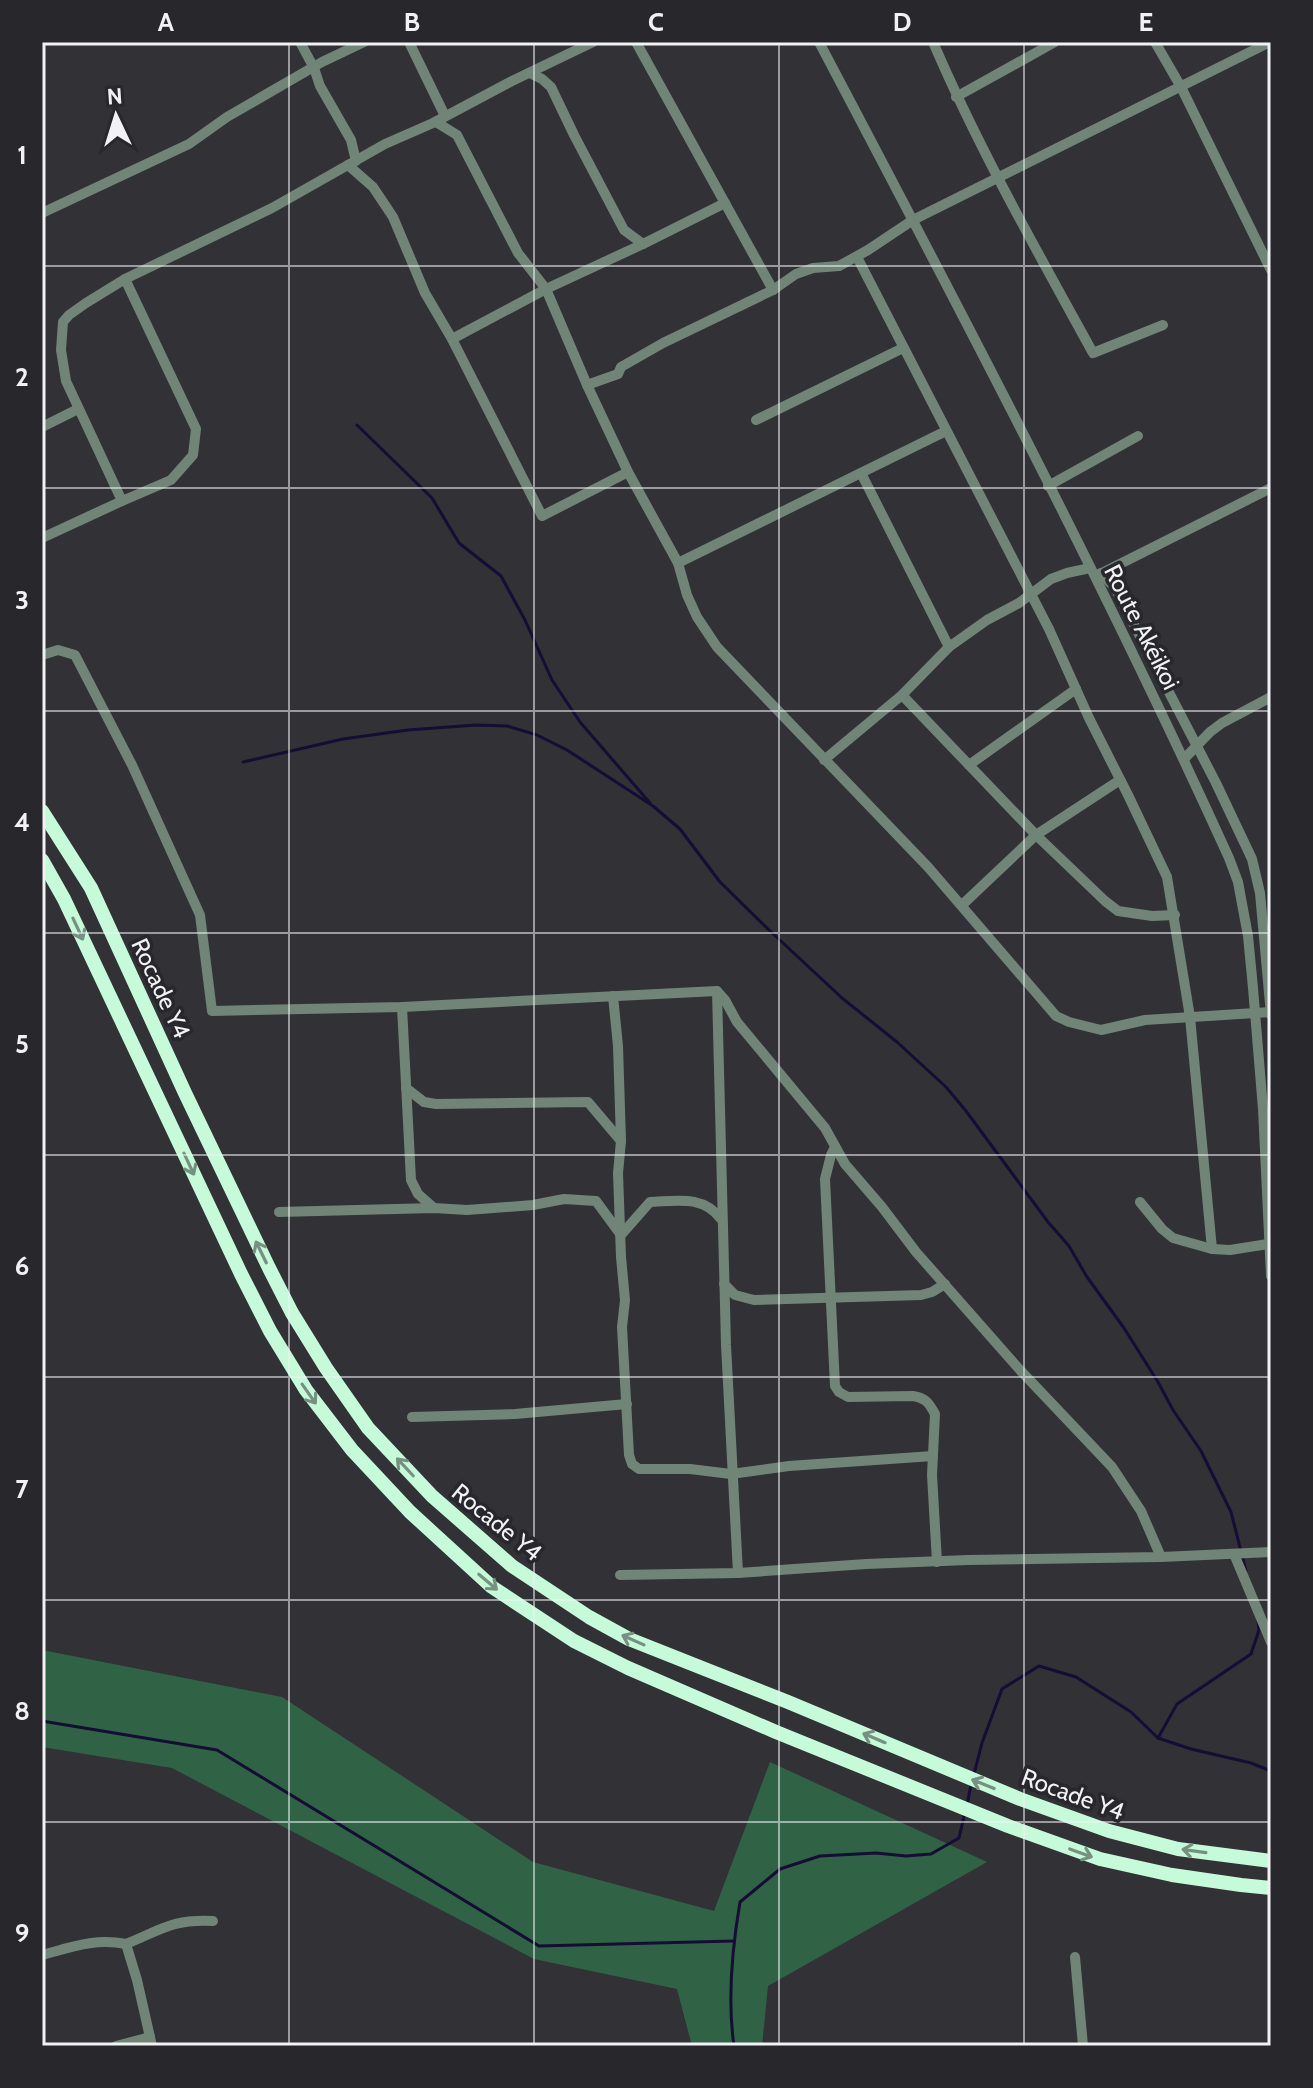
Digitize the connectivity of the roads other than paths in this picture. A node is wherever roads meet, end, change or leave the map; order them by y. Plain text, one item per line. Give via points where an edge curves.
1 (300, 42) edge
2 (364, 42) edge
3 (409, 42) edge
4 (593, 42) edge
5 (636, 42) edge
6 (819, 42) edge
7 (933, 42) edge
8 (1055, 42) edge
9 (1155, 42) edge
10 (1270, 42) edge
11 (314, 68) junction
12 (530, 73) junction
13 (1181, 87) junction
14 (956, 97) junction
15 (440, 119) junction
16 (352, 163) junction
17 (997, 179) junction
18 (725, 203) junction
19 (42, 213) edge
20 (913, 220) junction
21 (643, 244) junction
22 (857, 257) junction
23 (1271, 270) edge
24 (125, 279) junction
25 (546, 289) junction
26 (773, 290) junction
27 (1163, 325) dead end
28 (452, 339) junction
29 (903, 348) junction
30 (587, 385) junction
31 (78, 409) junction
32 (756, 420) dead end
33 (42, 427) edge
34 (946, 431) junction
35 (1138, 436) dead end
36 (628, 472) junction
37 (861, 473) junction
38 (1048, 486) junction
39 (1271, 488) edge
40 (122, 501) junction
41 (42, 538) edge
42 (678, 563) junction
43 (1095, 573) junction
44 (1030, 595) junction
45 (949, 647) junction
46 (42, 655) edge
47 (1076, 689) junction
48 (902, 695) junction
49 (1271, 697) edge
50 (1197, 747) junction
51 (1184, 759) junction
52 (824, 760) junction
53 (969, 765) junction
54 (1120, 780) junction
55 (42, 811) edge
56 (1036, 835) junction
57 (42, 860) edge
58 (962, 905) junction
59 (1175, 915) junction
60 (717, 991) junction
61 (613, 996) junction
62 (402, 1007) junction
63 (1255, 1014) junction
64 (1271, 1014) edge
65 (1190, 1017) junction
66 (406, 1088) junction
67 (1267, 1108) edge
68 (621, 1141) junction
69 (835, 1147) junction
70 (1140, 1202) dead end
71 (434, 1208) junction
72 (279, 1212) dead end
73 (722, 1221) junction
74 (621, 1235) junction
75 (1268, 1244) junction
76 (1212, 1249) junction
77 (1271, 1276) edge
78 (724, 1284) junction
79 (945, 1284) junction
80 (831, 1298) junction
81 (627, 1404) junction
82 (412, 1417) dead end
83 (933, 1456) junction
84 (731, 1474) junction
85 (1271, 1552) edge
86 (1234, 1554) junction
87 (1161, 1557) junction
88 (937, 1562) junction
89 (738, 1573) junction
90 (620, 1575) dead end
91 (1271, 1642) edge
92 (1271, 1861) edge
93 (1271, 1888) edge
94 (213, 1921) dead end
95 (126, 1944) junction
96 (42, 1955) edge
97 (1075, 1957) dead end
98 (151, 2042) edge
99 (116, 2046) edge
100 (1083, 2046) edge

1 - 11 street
2 - 11 street
3 - 15 street
4 - 12 street
5 - 18 street
6 - 20 street, Route Akéikoi
7 - 14 street
8 - 14 street
9 - 13 street
10 - 13 street
11 - 16 street via 351,140
11 - 19 street via 189,144
12 - 15 street
12 - 21 street via 551,87 624,230
13 - 17 street
13 - 23 street
14 - 17 street
15 - 16 street
15 - 25 street via 457,135 518,253
16 - 24 street
16 - 28 street via 393,217 425,293
17 - 20 street
17 - 27 street via 1093,353
18 - 21 street
18 - 26 street
20 - 22 street
20 - 38 street, Route Akéikoi
21 - 25 street
22 - 26 street via 796,274
22 - 29 street
24 - 31 street via 63,322 62,363
24 - 40 street via 196,429 193,455 171,480
25 - 28 street
25 - 30 street
26 - 30 street via 663,343 621,367 618,374
28 - 36 street via 542,516
29 - 32 street
29 - 34 street
30 - 36 street
31 - 33 street
31 - 40 street
34 - 37 street
34 - 44 street
35 - 38 street
36 - 42 street
37 - 42 street
37 - 45 street
38 - 43 street, Route Akéikoi
39 - 43 street
40 - 41 street
42 - 52 street via 697,617 717,647
43 - 44 street via 1067,573
43 - 50 street, Route Akéikoi via 1115,588
43 - 51 street, Route Akéikoi
44 - 45 street
44 - 47 street
45 - 48 street
46 - 62 street via 58,650 75,655 132,765 200,915 212,1011
47 - 53 street
47 - 54 street
48 - 52 street
48 - 53 street
49 - 50 street via 1222,723
50 - 51 street
50 - 64 street, Route Akéikoi via 1252,859
51 - 63 street, Route Akéikoi via 1238,882
52 - 58 street
53 - 56 street
54 - 56 street
54 - 59 street via 1167,877
92 -> 55 highway, Rocade Y4 via 1164,1846 1020,1799 629,1639 512,1566 432,1496 368,1428 326,1368 292,1313 91,888
56 - 58 street
56 - 59 street via 1118,911
57 -> 93 highway, Rocade Y4 via 270,1331 306,1390 410,1512 492,1587 574,1641 628,1668 1008,1826 1100,1859
58 - 65 street via 1059,1018 1101,1030
59 - 65 street
60 - 61 street
60 - 69 street
60 - 73 street
61 - 62 street
61 - 68 street
62 - 66 street
63 - 64 street
63 - 65 street
63 - 67 street, Route Akéikoi
65 - 76 street
66 - 68 street via 436,1104 588,1102
66 - 71 street via 411,1180
67 - 75 street, Route Akéikoi
68 - 74 street
69 - 79 street
69 - 80 street via 825,1179
70 - 76 street via 1173,1238
71 - 72 street
71 - 74 street via 596,1201
73 - 74 street via 714,1209 697,1202 650,1202
73 - 78 street
74 - 81 street
75 - 76 street
75 - 77 street, Route Akéikoi
78 - 80 street via 744,1299
78 - 84 street
79 - 80 street via 921,1295
79 - 87 street via 1112,1467 1141,1511
80 - 83 street via 835,1386 848,1397 924,1398 935,1414
81 - 82 street
81 - 84 street via 629,1455 639,1469
83 - 84 street
83 - 88 street
84 - 89 street
85 - 86 street
86 - 87 street
86 - 91 street
87 - 88 street
88 - 89 street
89 - 90 street
94 - 95 street via 163,1926
95 - 96 street via 89,1943
95 - 98 street
97 - 100 street
98 - 99 street

